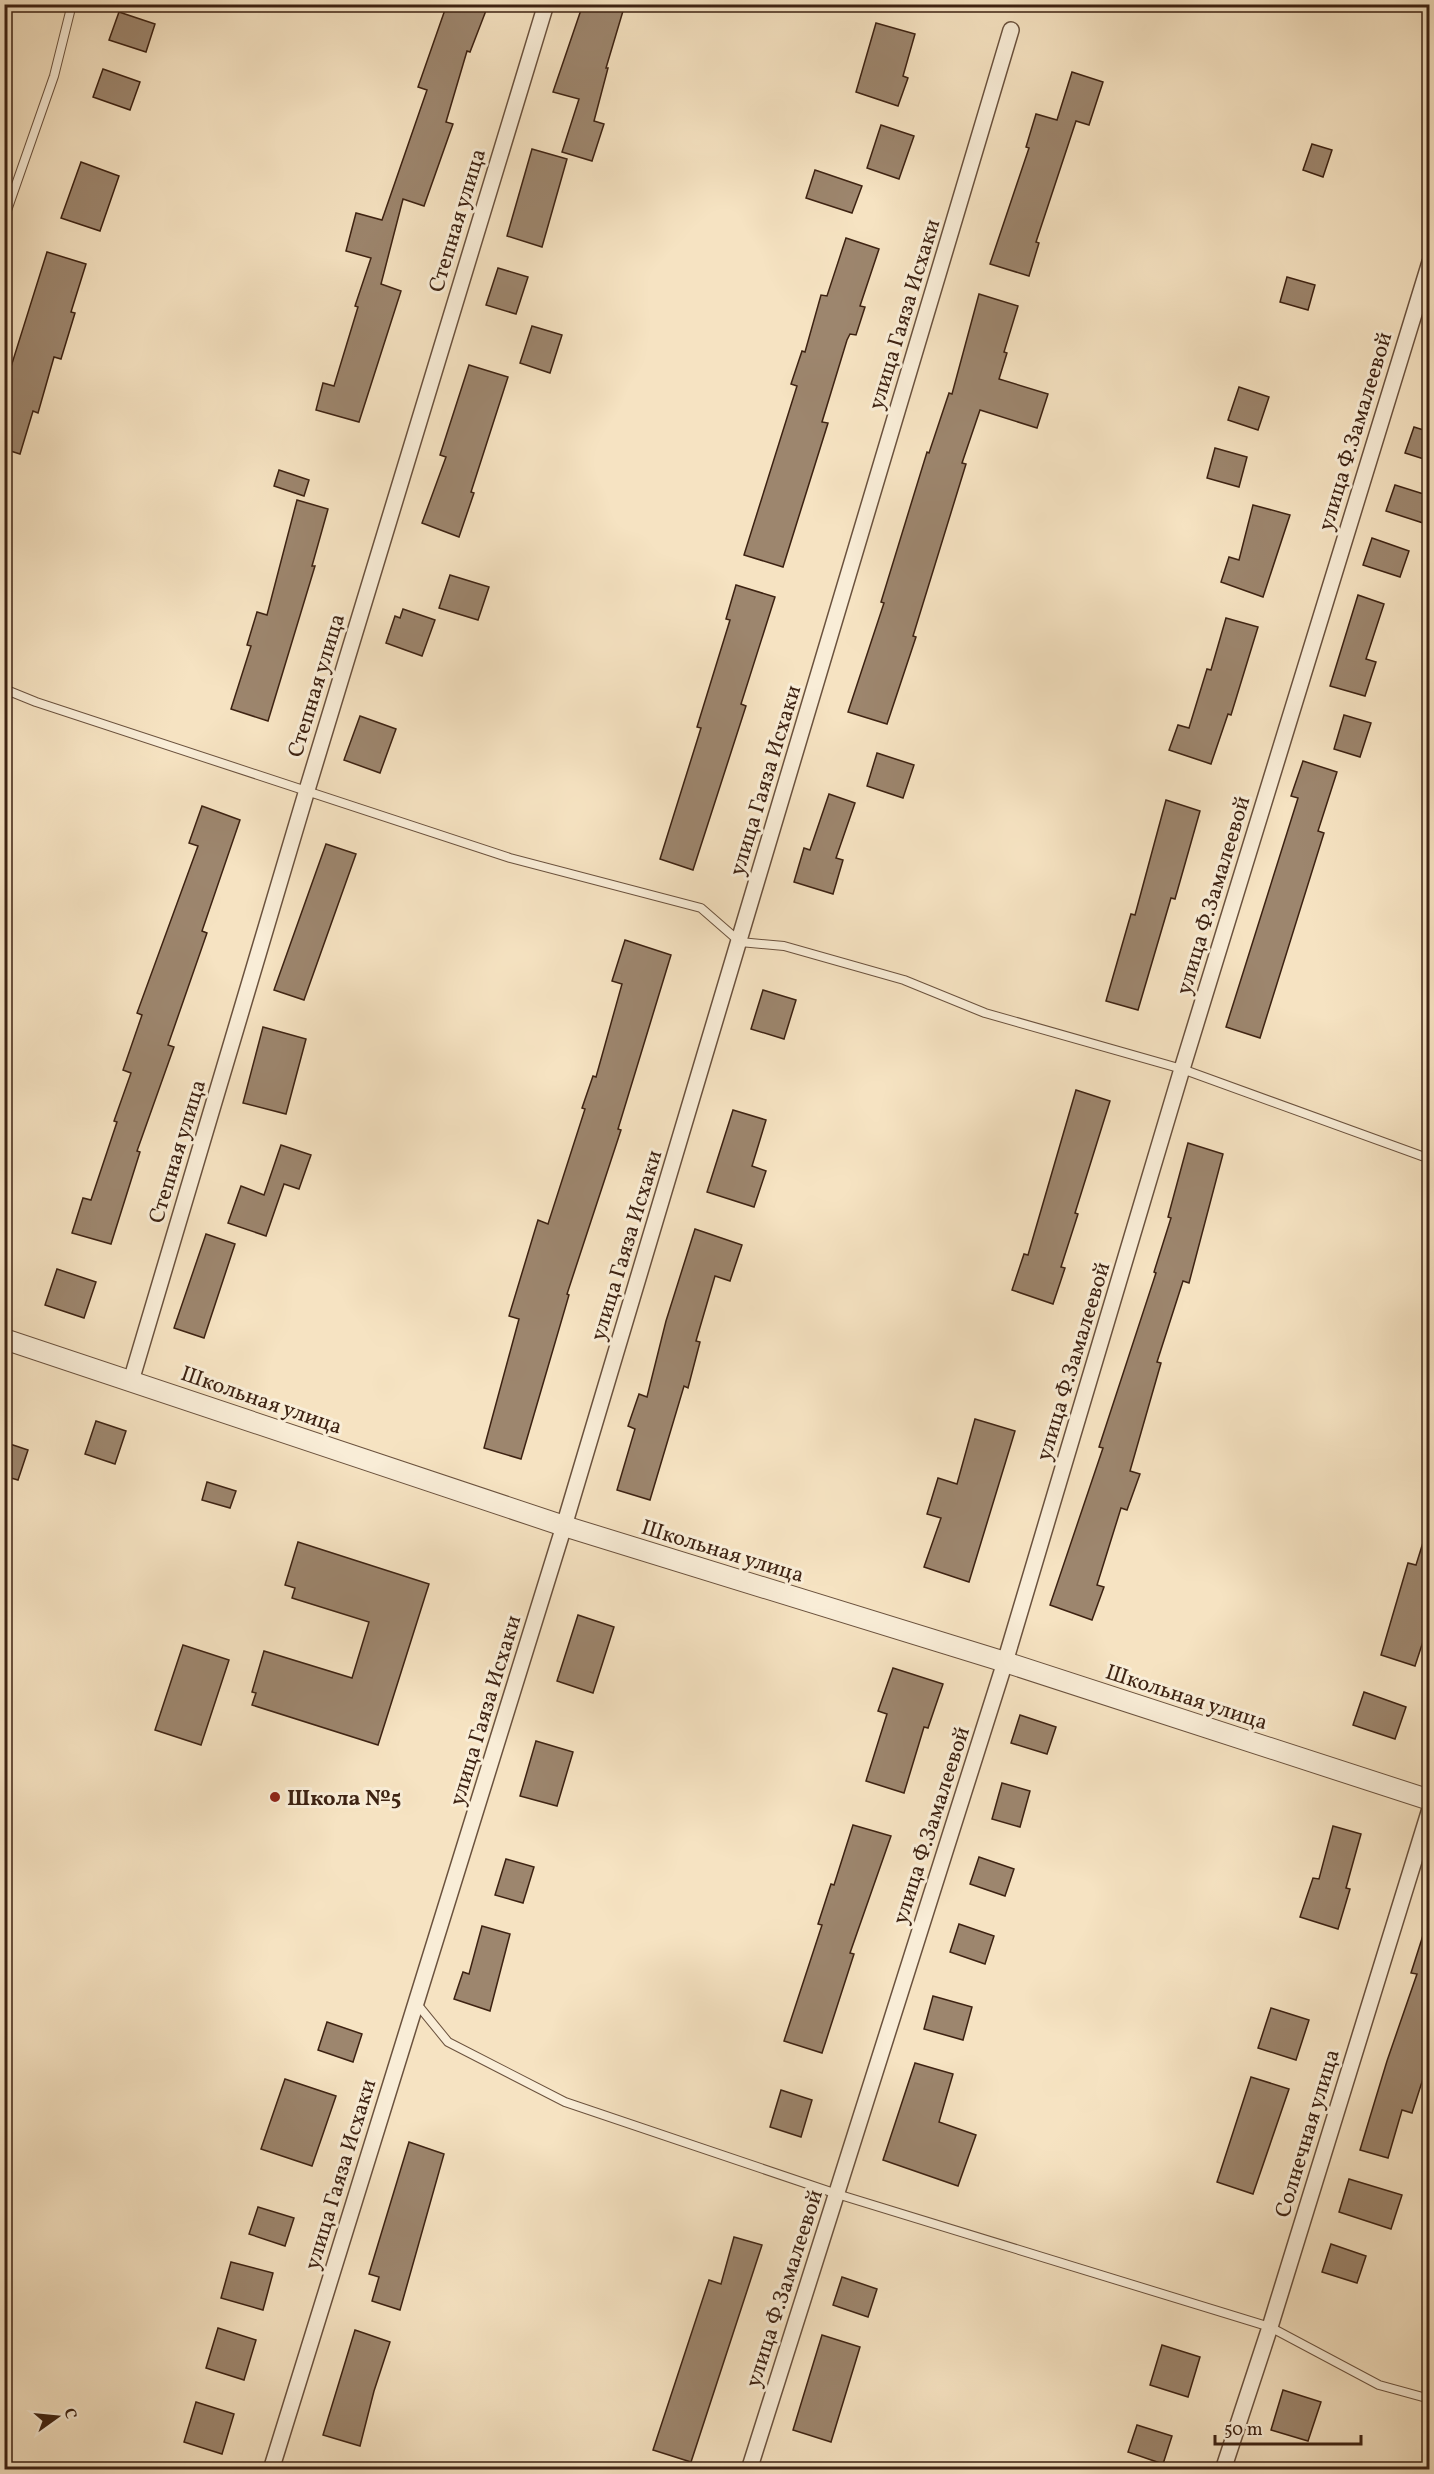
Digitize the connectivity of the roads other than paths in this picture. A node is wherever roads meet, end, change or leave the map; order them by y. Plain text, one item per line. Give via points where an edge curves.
1 (72, 4) edge
2 (546, 4) edge
3 (1011, 30) dead end
4 (4, 219) edge
5 (1430, 262) edge
6 (4, 689) edge
7 (307, 790) junction
8 (740, 942) junction
9 (1182, 1069) junction
10 (1430, 1159) edge
11 (4, 1339) edge
12 (131, 1381) junction
13 (564, 1526) junction
14 (1005, 1662) junction
15 (1430, 1800) edge
16 (1430, 1809) edge
17 (416, 2003) junction
18 (837, 2194) junction
19 (1270, 2327) junction
20 (1430, 2399) edge
21 (271, 2469) edge
22 (749, 2469) edge
23 (1223, 2469) edge

1 - 4 lane via 54,76
2 - 7 street, Степная улица
3 - 8 street, улица Гаяза Исхаки
5 - 9 street, улица Ф.Замалеевой
6 - 7 lane
7 - 8 lane via 510,858 701,908
7 - 12 street, Степная улица
8 - 9 lane via 784,946 903,980 985,1013
8 - 13 street, улица Гаяза Исхаки
9 - 10 lane
9 - 14 street, улица Ф.Замалеевой
11 - 12 street, Школьная улица
12 - 13 street, Школьная улица
13 - 14 street, Школьная улица
13 - 17 street, улица Гаяза Исхаки
14 - 15 street, Школьная улица
14 - 18 street, улица Ф.Замалеевой
16 - 19 street, Солнечная улица
17 - 18 lane via 448,2042 565,2102
17 - 21 street, улица Гаяза Исхаки
18 - 19 lane
18 - 22 street, улица Ф.Замалеевой
19 - 20 lane via 1379,2385
19 - 23 street, Солнечная улица

